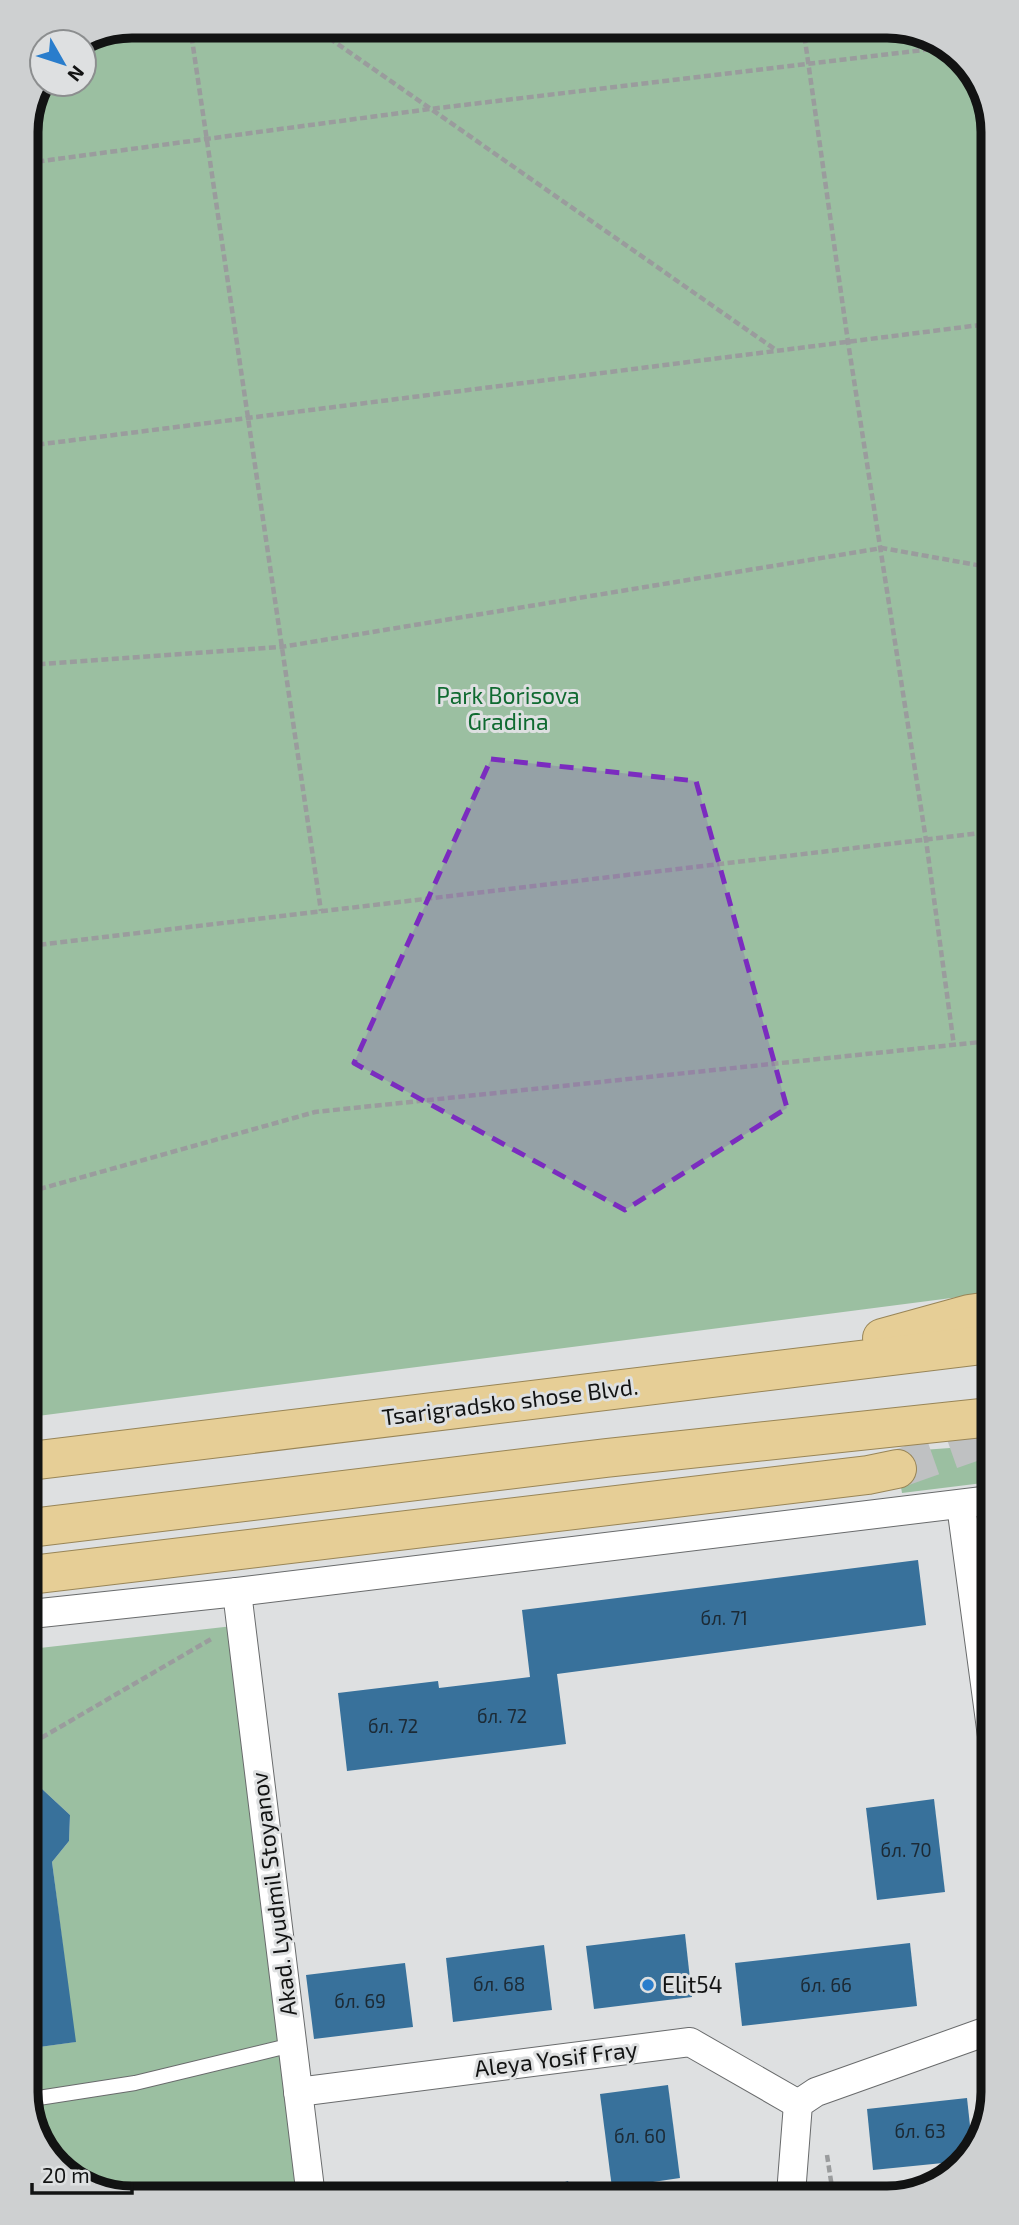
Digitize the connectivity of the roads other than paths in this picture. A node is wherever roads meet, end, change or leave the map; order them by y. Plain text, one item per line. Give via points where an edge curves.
1 (981, 1312) edge
2 (981, 1346) edge
3 (755, 1373) junction
4 (981, 1418) edge
5 (38, 1460) edge
6 (898, 1469) tunnel mouth
7 (981, 1501) edge
8 (961, 1504) junction
9 (38, 1527) edge
10 (38, 1575) edge
11 (239, 1601) junction
12 (38, 1614) edge
13 (981, 1642) edge
14 (981, 2033) edge
15 (292, 2045) junction
16 (298, 2092) junction
17 (39, 2098) edge
18 (798, 2104) junction
19 (310, 2186) edge
20 (792, 2186) edge

1 - 3 highway
2 - 3 highway, Tsarigradsko shose Blvd.
3 - 5 highway, Tsarigradsko shose Blvd.
4 - 9 highway
6 - 10 highway
7 - 8 street
8 - 11 street
8 - 13 street
11 - 12 street
11 - 15 street, Akad. Lyudmil Stoyanov
14 - 18 street via 817,2092
15 - 16 street, Akad. Lyudmil Stoyanov
15 - 17 lane via 135,2083
16 - 18 street, Aleya Yosif Fray via 690,2042
16 - 19 street, Akad. Lyudmil Stoyanov
18 - 20 street

